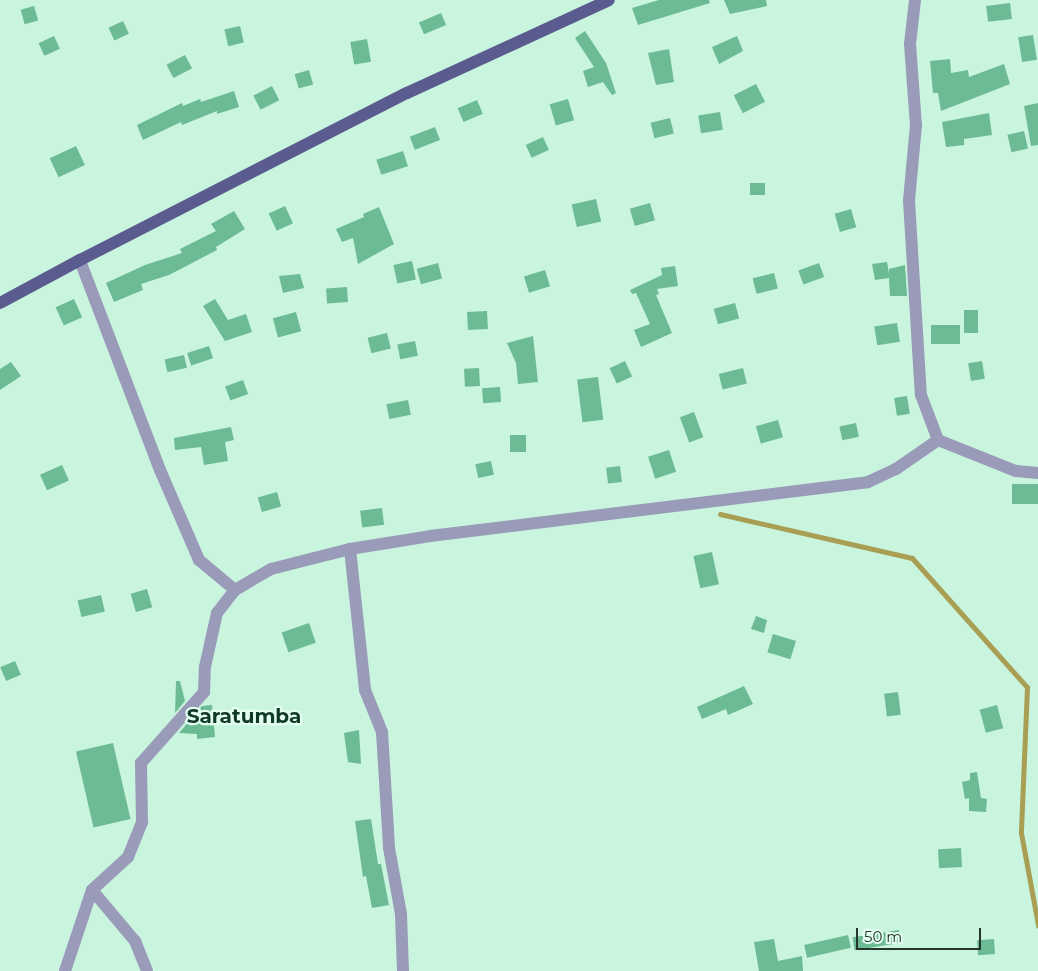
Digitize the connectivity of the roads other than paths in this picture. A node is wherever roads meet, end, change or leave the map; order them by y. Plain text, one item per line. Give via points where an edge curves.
1 (608, 0) edge
2 (915, 0) edge
3 (80, 260) junction
4 (0, 303) edge
5 (938, 440) junction
6 (1038, 473) edge
7 (350, 549) junction
8 (235, 590) junction
9 (92, 890) junction
10 (65, 971) edge
11 (147, 971) edge
12 (404, 971) edge

1 - 3 main road via 407,93
2 - 5 street via 910,44 916,125 909,201 921,396
3 - 4 main road
3 - 8 street via 160,470 199,560
5 - 6 street via 1016,471
5 - 7 street via 896,469 868,482 430,536
7 - 8 street via 271,569
7 - 12 street via 365,690 382,732 389,848 401,914
8 - 9 street via 217,613 205,667 204,692 141,763 142,822 128,857
9 - 10 street
9 - 11 street via 135,942

